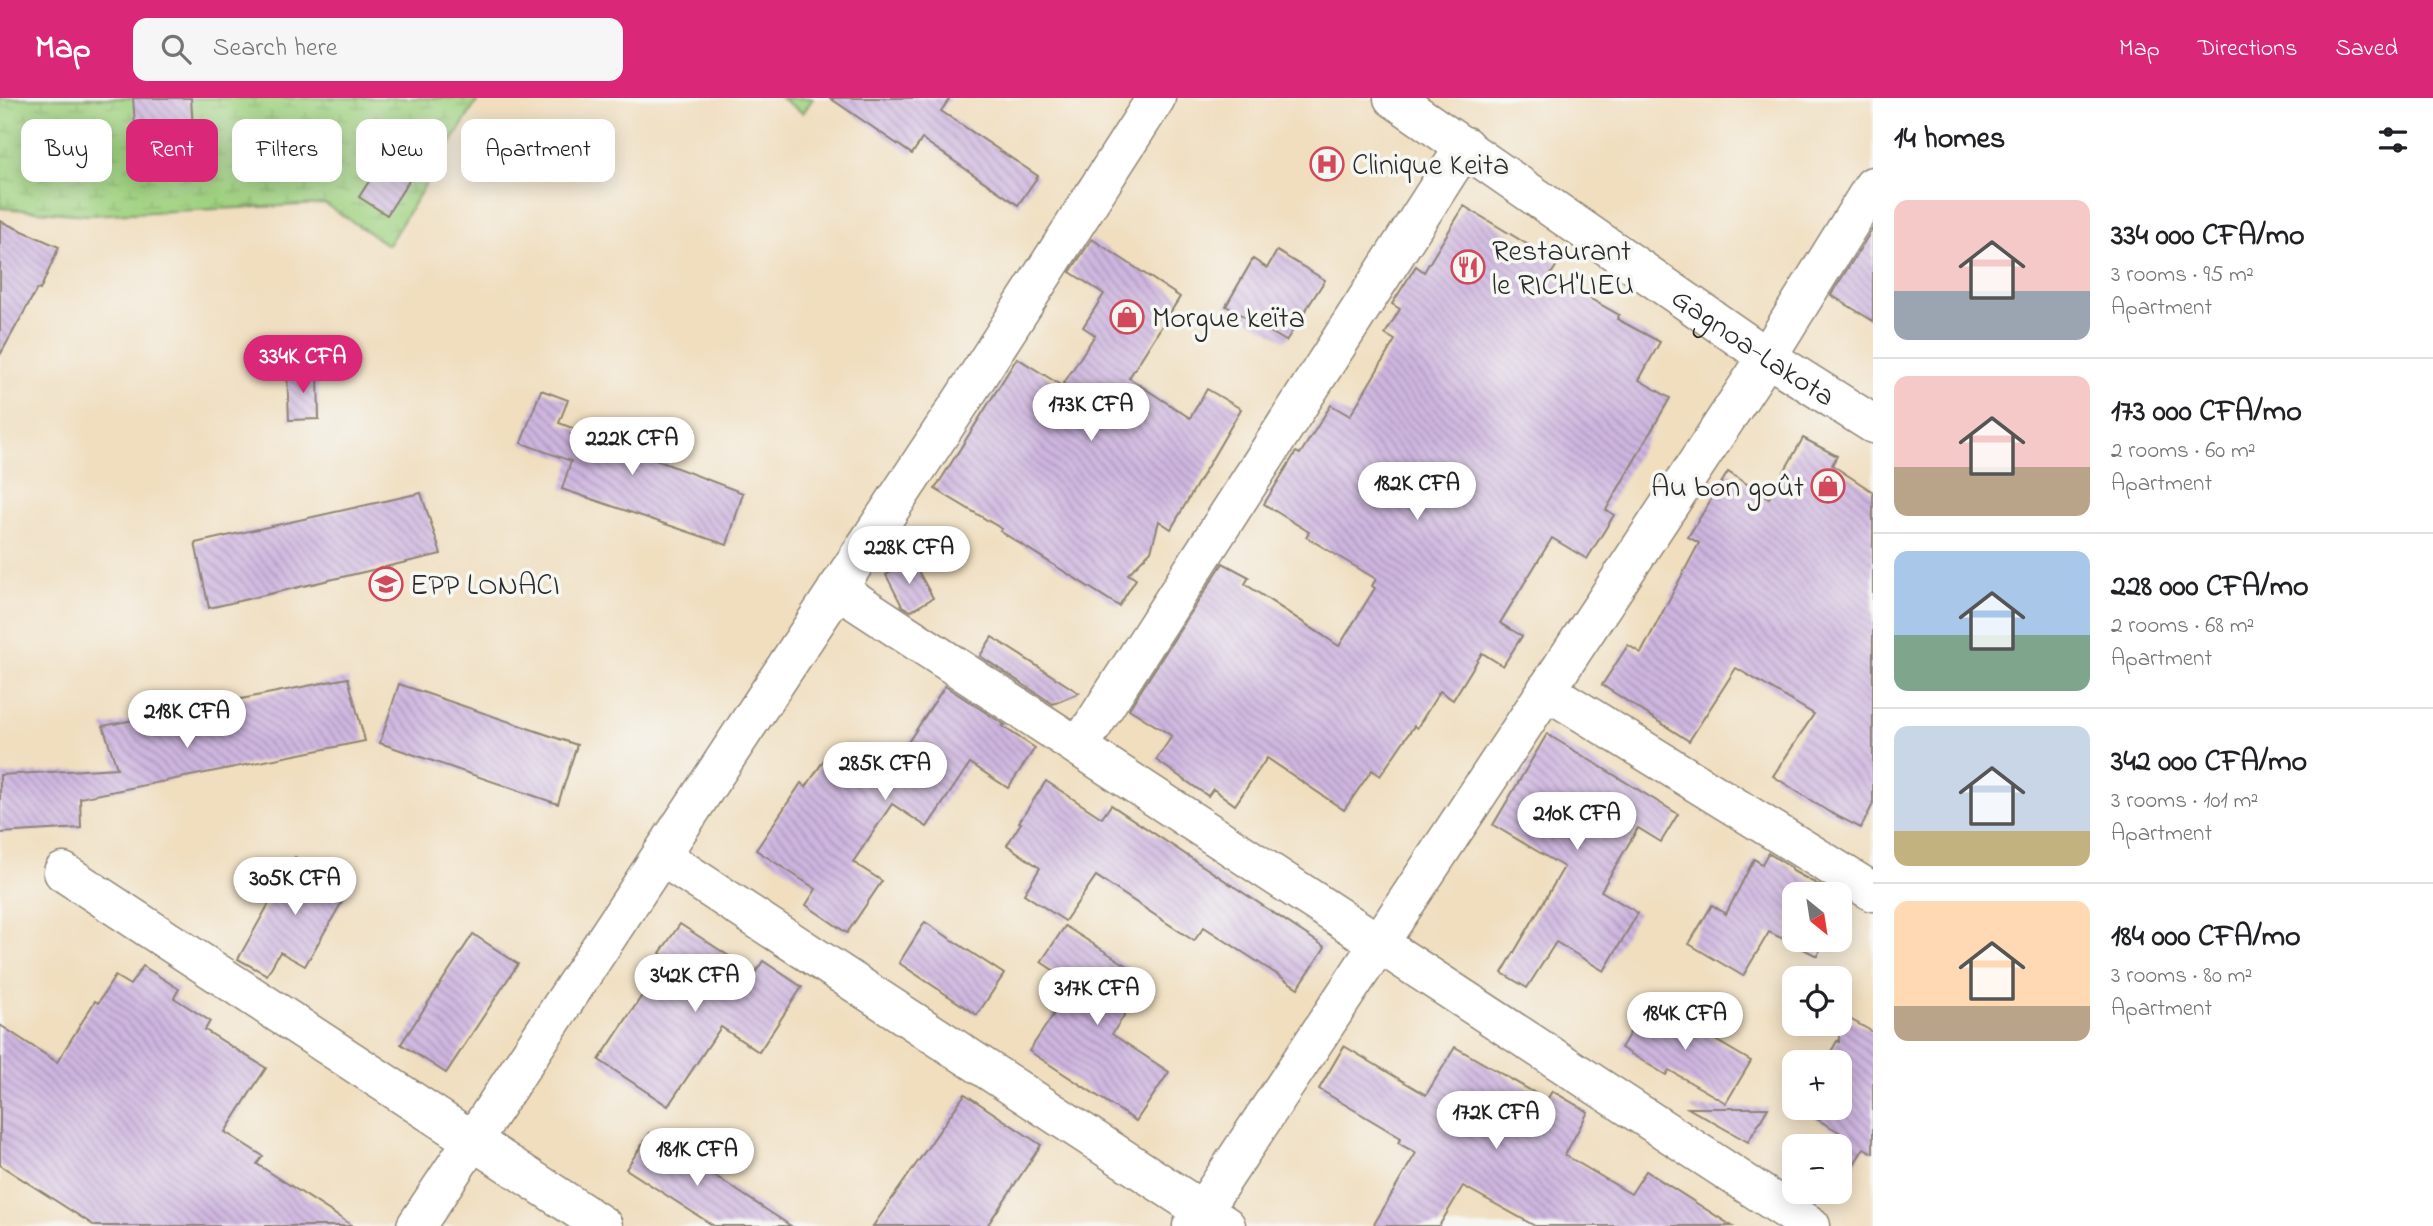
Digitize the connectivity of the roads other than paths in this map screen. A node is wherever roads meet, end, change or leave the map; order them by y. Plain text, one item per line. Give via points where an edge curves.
1 (1156, 98) edge
2 (1393, 98) edge
3 (1465, 146) junction
4 (1873, 186) edge
5 (1767, 356) junction
6 (1873, 424) edge
7 (837, 589) junction
8 (1546, 690) junction
9 (1079, 747) junction
10 (661, 856) junction
11 (62, 872) dead end
12 (1873, 892) edge
13 (1379, 943) junction
14 (472, 1140) junction
15 (1207, 1221) edge
16 (416, 1226) edge
17 (603, 1226) edge
18 (1811, 1226) edge

1 - 7 street
2 - 3 street, Gagnoa-Lakota
3 - 5 street, Gagnoa-Lakota
3 - 9 street
4 - 5 street
5 - 6 street, Gagnoa-Lakota
5 - 8 street
7 - 9 street
7 - 10 street
8 - 12 street
8 - 13 street
9 - 13 street
10 - 14 street
10 - 15 street
11 - 14 street
13 - 15 street
13 - 18 street
14 - 16 street
14 - 17 street

